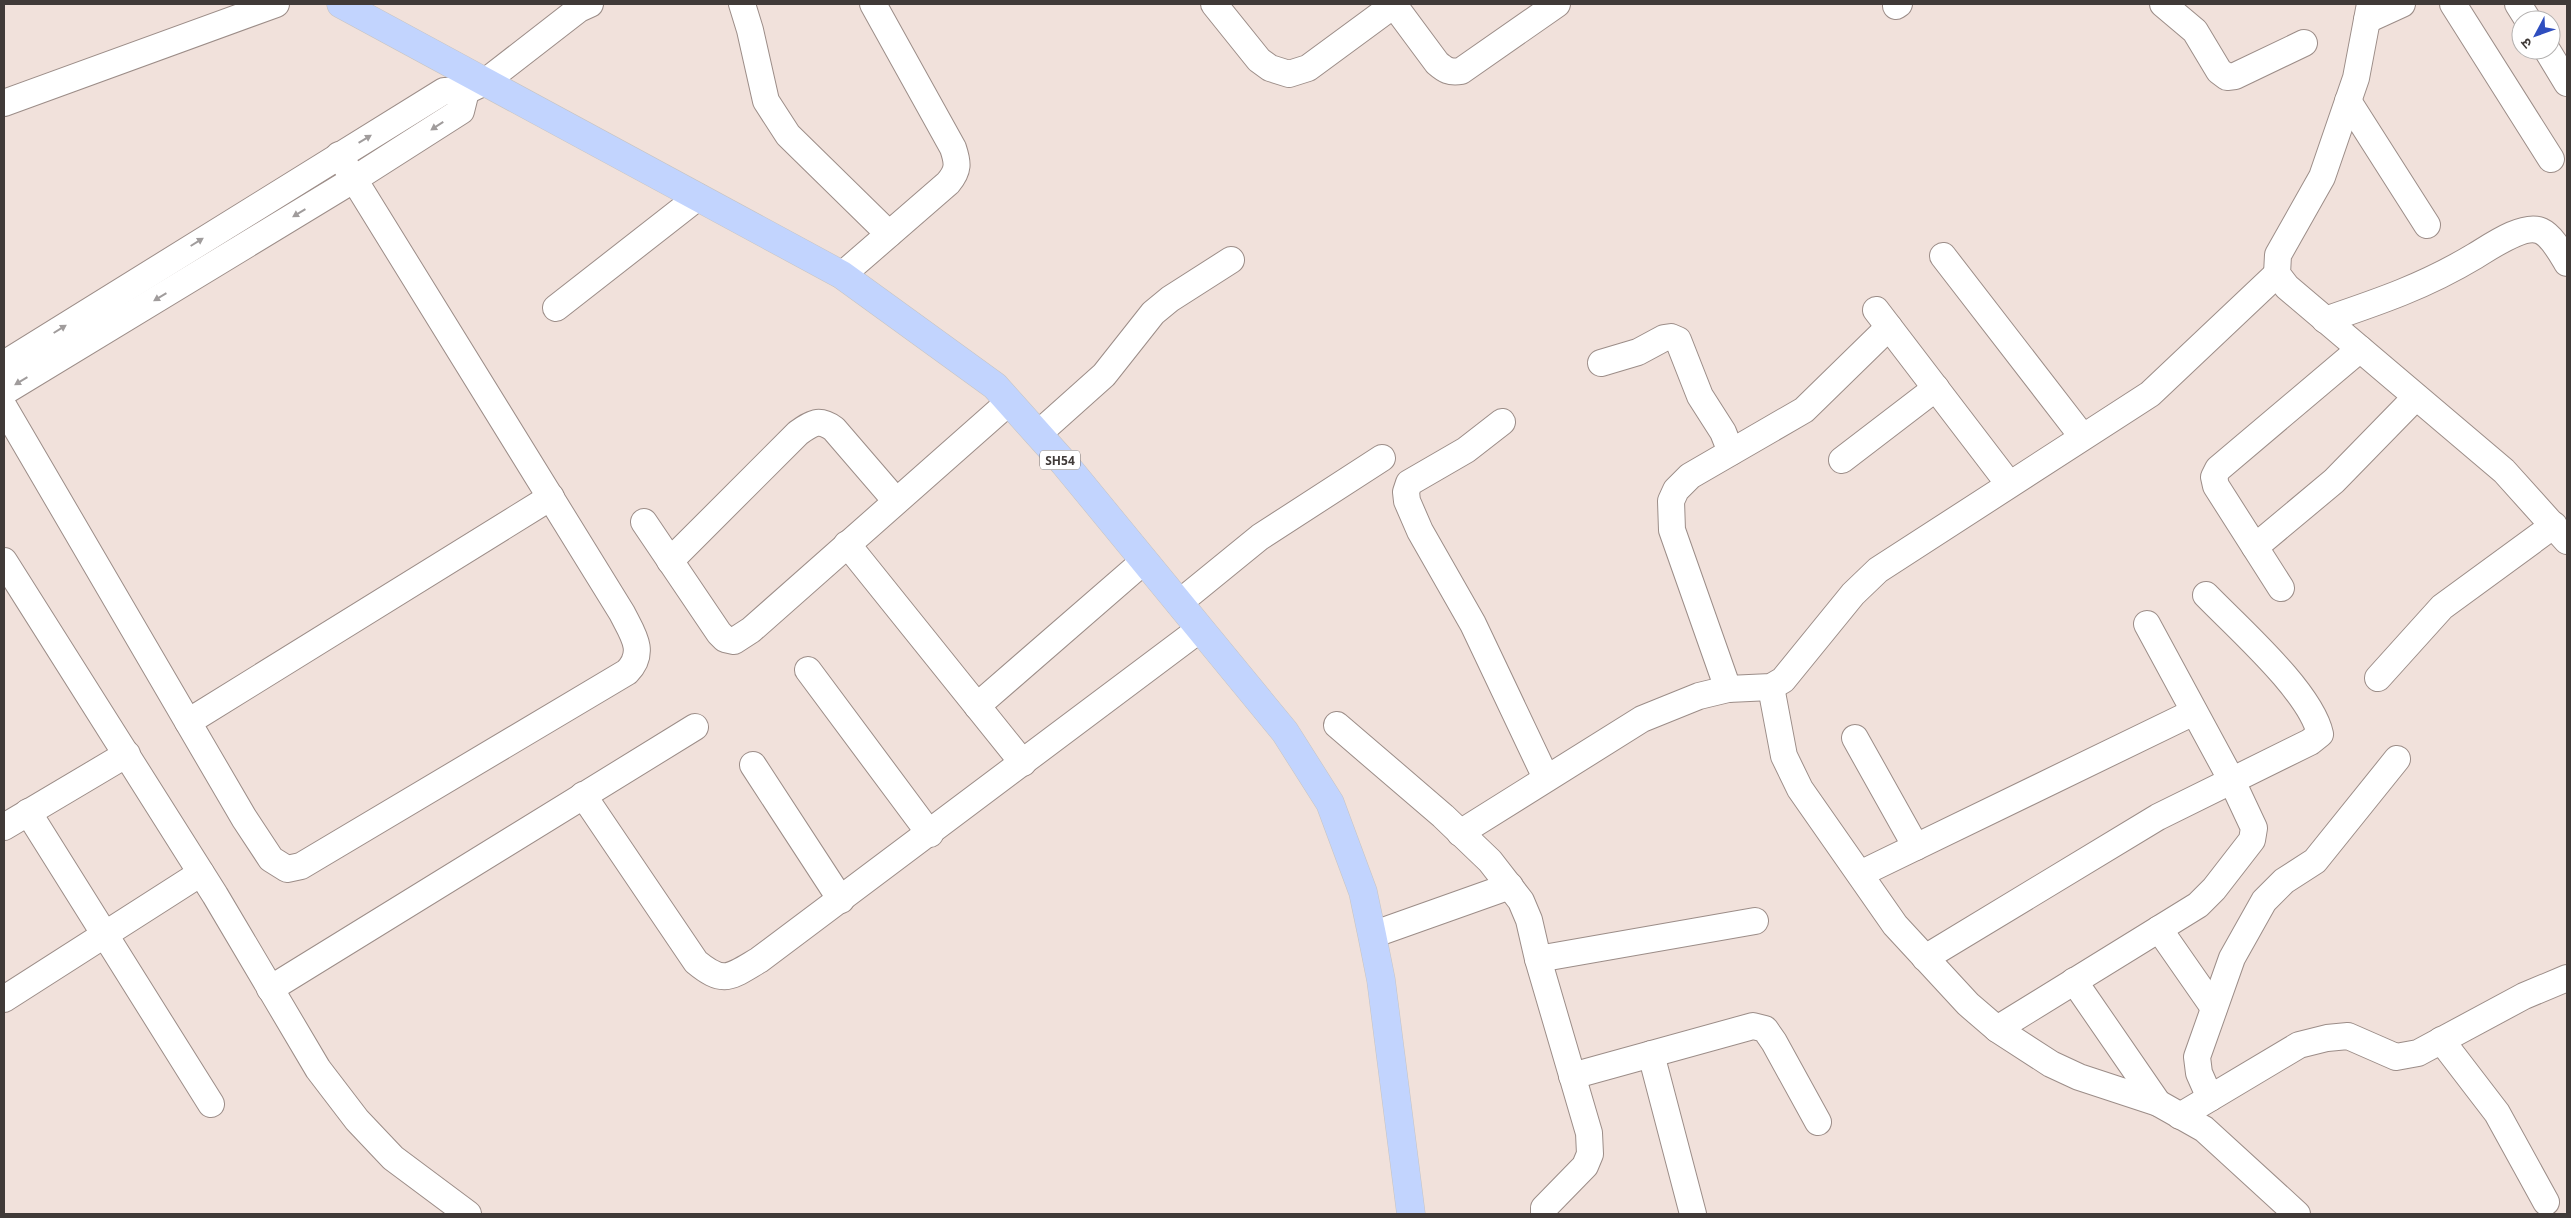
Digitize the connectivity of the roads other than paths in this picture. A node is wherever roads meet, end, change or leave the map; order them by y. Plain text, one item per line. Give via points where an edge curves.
1 (276, 4) edge
2 (341, 4) edge
3 (590, 4) edge
4 (742, 4) edge
5 (873, 4) edge
6 (1214, 4) edge
7 (1395, 4) edge
8 (1557, 4) edge
9 (2163, 4) edge
10 (2402, 4) edge
11 (2453, 4) edge
12 (2369, 12) edge
13 (2304, 43) dead end
14 (2553, 60) edge
15 (2567, 83) edge
16 (475, 87) junction
17 (2348, 101) junction
18 (4, 102) edge
19 (339, 155) junction
20 (2551, 159) dead end
21 (353, 180) junction
22 (698, 197) junction
23 (2427, 225) dead end
24 (889, 234) junction
25 (1943, 256) dead end
26 (1231, 260) dead end
27 (2567, 263) edge
28 (2277, 274) junction
29 (842, 275) junction
30 (556, 308) dead end
31 (2326, 320) junction
32 (2360, 349) junction
33 (1601, 363) dead end
34 (4, 364) edge
35 (1936, 388) junction
36 (4, 392) edge
37 (2416, 397) junction
38 (1009, 402) junction
39 (4, 407) edge
40 (1502, 422) dead end
41 (1038, 434) junction
42 (2082, 436) junction
43 (1731, 452) junction
44 (1382, 458) dead end
45 (1842, 460) dead end
46 (2009, 484) junction
47 (551, 497) junction
48 (896, 501) junction
49 (644, 522) dead end
50 (2560, 533) edge
51 (847, 544) junction
52 (2255, 547) junction
53 (4, 561) edge
54 (670, 561) junction
55 (1144, 561) junction
56 (2281, 588) dead end
57 (2206, 595) dead end
58 (1179, 603) junction
59 (2147, 624) dead end
60 (1200, 629) junction
61 (808, 670) dead end
62 (2378, 678) dead end
63 (1771, 688) junction
64 (1728, 689) junction
65 (977, 706) junction
66 (2194, 712) junction
67 (188, 722) junction
68 (1337, 725) dead end
69 (695, 726) dead end
70 (1856, 738) dead end
71 (127, 754) junction
72 (2398, 759) dead end
73 (1023, 763) junction
74 (754, 765) dead end
75 (1546, 778) junction
76 (2232, 781) junction
77 (583, 795) junction
78 (28, 812) junction
79 (4, 827) edge
80 (1460, 833) junction
81 (930, 834) junction
82 (1916, 847) junction
83 (201, 874) junction
84 (1860, 874) junction
85 (1510, 886) junction
86 (840, 900) junction
87 (1755, 921) dead end
88 (2159, 929) junction
89 (1372, 935) junction
90 (106, 936) junction
91 (1924, 958) junction
92 (1538, 959) junction
93 (2567, 978) edge
94 (2074, 981) junction
95 (270, 989) junction
96 (4, 999) edge
97 (2214, 1008) junction
98 (1997, 1029) junction
99 (2442, 1040) junction
100 (1651, 1054) junction
101 (1572, 1076) junction
102 (2210, 1098) junction
103 (2158, 1103) junction
104 (211, 1104) dead end
105 (2180, 1116) junction
106 (1818, 1122) dead end
107 (2546, 1202) dead end
108 (468, 1214) edge
109 (1411, 1214) edge
110 (1544, 1214) edge
111 (1693, 1214) edge
112 (2297, 1214) edge

1 - 18 street
2 - 16 main road, SH54
3 - 16 street
4 - 24 street via 766,100 788,135
5 - 24 street via 953,148 958,164 948,183
6 - 7 street via 1259,60 1270,68 1289,74 1308,68
7 - 8 street via 1437,63 1453,72 1461,71
9 - 13 street via 2195,31 2219,71 2227,77
10 - 12 street
11 - 20 street
12 - 17 street via 2356,78
14 - 15 street
19 -> 16 street via 444,91
16 -> 21 street via 461,111
16 - 22 main road, SH54
17 - 23 street
17 - 28 street via 2322,177 2278,255
19 - 21 street
34 -> 19 street
21 -> 36 street
21 - 47 street
22 - 29 main road, SH54
22 - 30 street
24 - 29 street
25 - 42 street
26 - 41 street via 1153,313 1104,375
27 - 31 street via 2553,242 2541,231 2530,229 2508,236 2438,278 2407,292
28 - 31 street via 2287,287
28 - 42 street via 2150,394
29 - 38 main road, SH54 via 995,386
31 - 32 street
32 - 37 street
32 - 52 street via 2218,469 2214,477 2216,486
33 - 43 street via 1638,352 1664,338 1671,336 1678,340 1700,396 1723,432
35 - 43 street via 1883,318 1804,410
35 - 45 street
35 - 46 street
37 - 50 street via 2504,470
37 - 52 street via 2334,481
38 - 41 main road, SH54
38 - 48 street
39 - 67 street
40 - 75 street via 1459,454 1409,483 1407,501 1420,531 1473,624
41 - 55 main road, SH54
42 - 46 street
43 - 64 street via 1690,476 1676,490 1670,514 1672,530
44 - 58 street via 1260,537
46 - 63 street via 1878,570 1853,594 1783,680
47 - 67 street
47 - 67 street via 637,642 634,665 620,677 294,869 280,866 271,859
48 - 51 street
48 - 54 street via 834,429 825,422 818,422 798,433
49 - 54 street
50 - 62 street via 2442,607
51 - 54 street via 751,630 734,641 725,639 719,632
51 - 65 street
52 - 56 street
53 - 71 street
55 - 58 main road, SH54
55 - 65 street
57 - 76 street via 2296,689 2317,723 2320,734
58 - 60 main road, SH54
59 - 66 street
60 - 73 street
60 - 89 main road, SH54 via 1284,732 1330,803 1363,892
61 - 81 street
63 - 64 street
63 - 84 street via 1784,756 1800,789
64 - 75 street via 1699,696 1642,719
65 - 73 street
66 - 76 street
66 - 82 street
68 - 80 street
69 - 77 street
70 - 82 street
71 - 78 street
71 - 83 street
72 - 97 street via 2315,861 2284,881 2264,901 2232,958
73 - 81 street
74 - 86 street
75 - 80 street
76 - 88 street via 2254,828 2252,840 2198,906
76 - 91 street via 2158,817
77 - 86 street via 696,962 712,975 732,976
77 - 95 street
78 - 79 street
78 - 90 street
80 - 85 street via 1490,861
81 - 86 street
82 - 84 street
83 - 90 street
83 - 95 street
84 - 91 street via 1895,925
85 - 89 street
85 - 92 street via 1521,900 1529,920
87 - 92 street
88 - 94 street
88 - 97 street
89 - 109 main road, SH54 via 1381,980
90 - 96 street
90 - 104 street
91 - 98 street
92 - 101 street
93 - 99 street via 2524,996
94 - 98 street
94 - 103 street
95 - 108 street via 318,1069 358,1120 393,1158
97 - 102 street via 2197,1057 2199,1073
98 - 103 street via 2050,1064
99 - 102 street via 2418,1053 2396,1057 2348,1036 2327,1038 2299,1045
99 - 107 street via 2497,1113
100 - 101 street
100 - 106 street via 1753,1026 1764,1029
100 - 111 street
101 - 110 street via 1589,1133 1590,1154 1585,1166 1544,1208
102 - 105 street
103 - 105 street
105 - 112 street via 2204,1129

